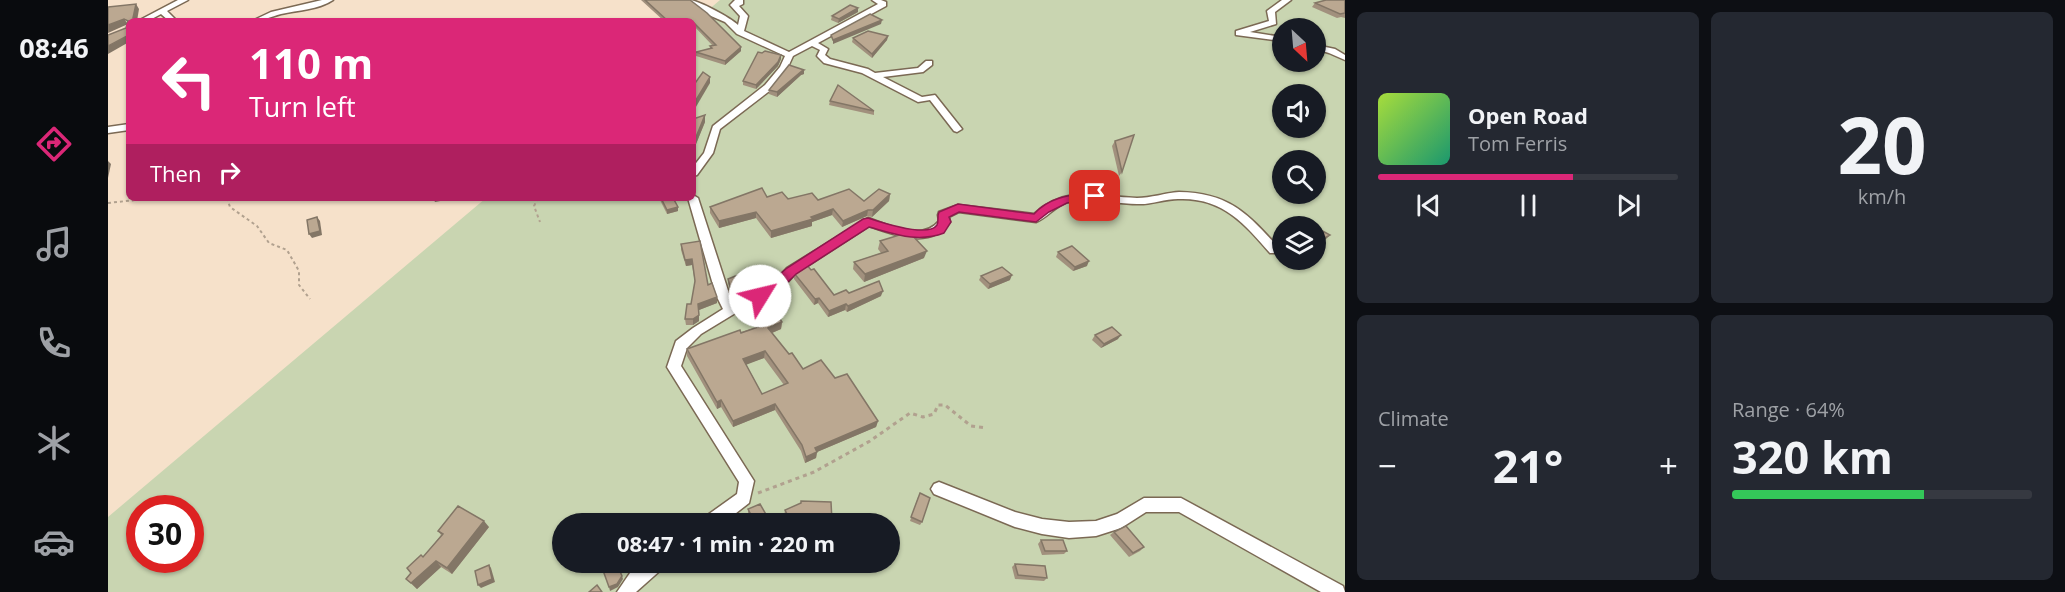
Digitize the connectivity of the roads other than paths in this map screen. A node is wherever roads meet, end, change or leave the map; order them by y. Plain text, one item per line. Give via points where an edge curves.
1 (184, 0) edge
2 (329, 0) edge
3 (693, 0) edge
4 (739, 0) edge
5 (876, 0) edge
6 (1287, 0) edge
7 (163, 12) junction
8 (149, 18) edge
9 (170, 18) edge
10 (262, 18) edge
11 (1273, 18) edge
12 (1272, 22) edge
13 (740, 32) junction
14 (1272, 38) edge
15 (811, 42) junction
16 (1326, 50) edge
17 (789, 55) junction
18 (1345, 58) edge
19 (930, 63) dead end
20 (872, 76) junction
21 (126, 127) edge
22 (957, 129) dead end
23 (108, 130) edge
24 (696, 170) edge
25 (694, 201) edge
26 (1272, 248) edge
27 (730, 311) junction
28 (939, 489) dead end
29 (723, 513) edge
30 (643, 573) edge
31 (625, 592) edge
32 (1337, 592) edge

1 - 7 street
2 - 10 street
3 - 13 street via 728,20
4 - 13 street via 734,5 744,16
5 - 15 street via 883,4
6 - 11 street via 1272,11
7 - 8 street
7 - 9 street
12 - 14 street via 1239,33
13 - 17 street
15 - 17 street
15 - 20 street via 824,49 821,56 827,61
16 - 18 street
17 - 24 street via 773,83 716,128 706,161
19 - 20 street via 920,70
20 - 22 street via 921,100 932,97
21 - 23 street
25 - 27 street
26 - 27 street via 1233,209 1190,196 1141,201 1095,196 1064,200 1036,218 958,208 943,215 945,222 940,230 930,234 911,234 868,222 791,271 760,296
27 - 29 street via 681,345 674,367 747,481 744,498
28 - 32 street via 1014,521 1063,531 1110,525 1128,519 1144,505 1180,505
30 - 31 street

